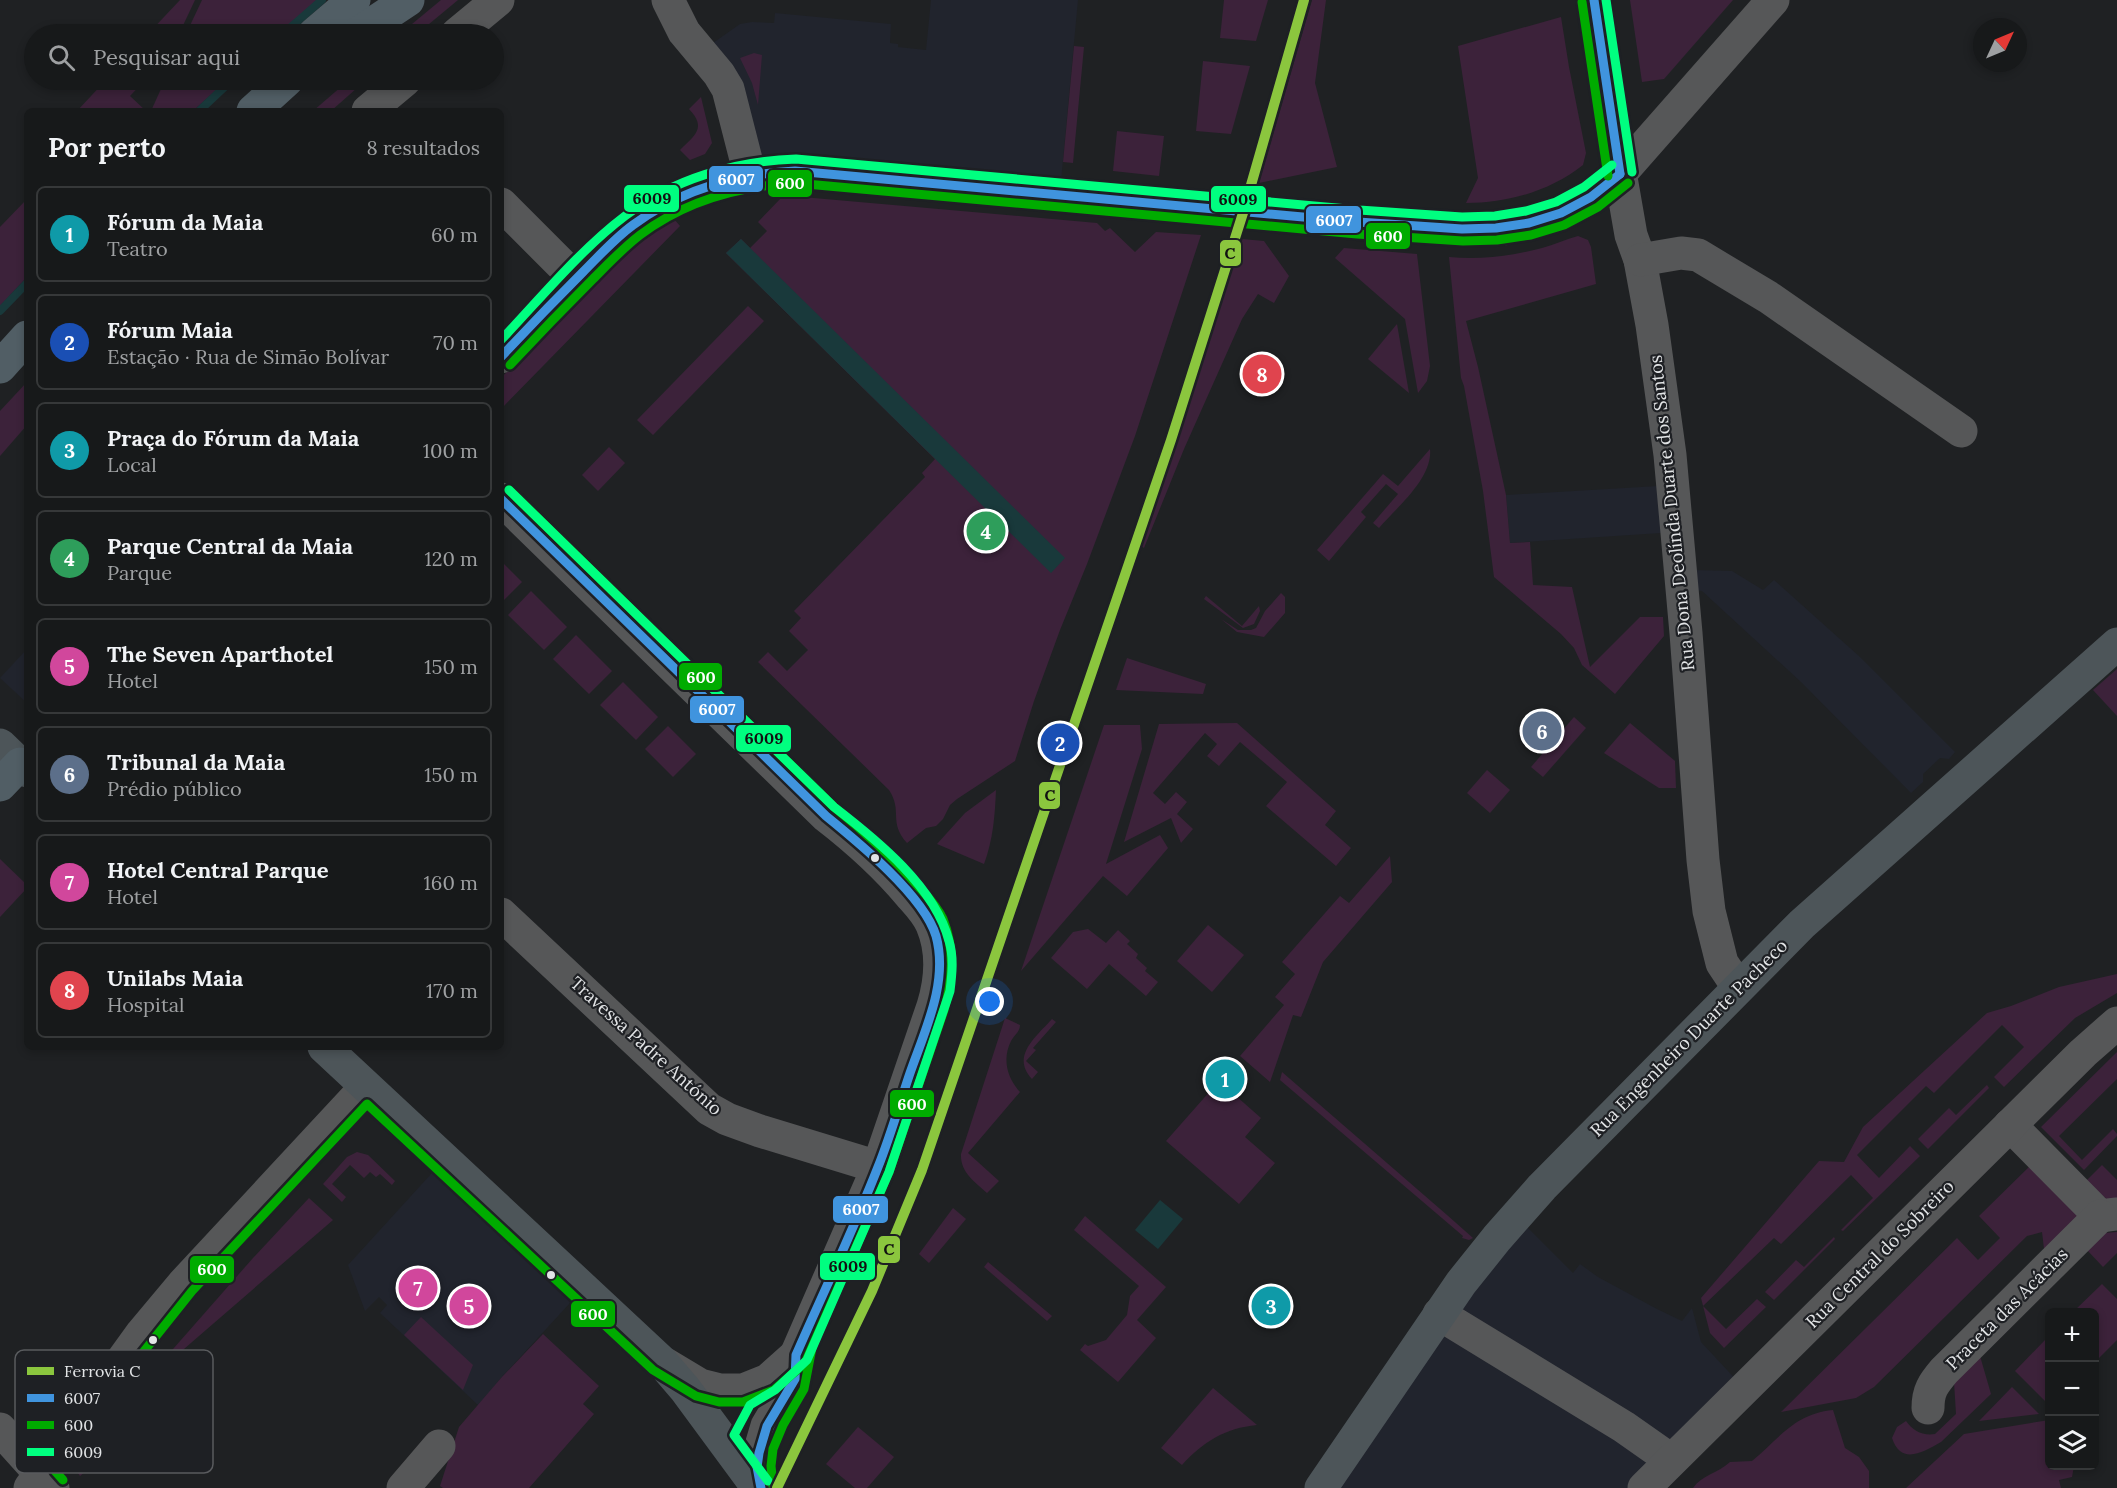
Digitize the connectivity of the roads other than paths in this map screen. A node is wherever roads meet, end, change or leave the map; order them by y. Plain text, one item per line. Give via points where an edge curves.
1 (354, 0) edge
2 (377, 0) edge
3 (408, 0) edge
4 (498, 0) edge
5 (643, 0) edge
6 (668, 0) edge
7 (1594, 0) edge
8 (1773, 0) edge
9 (326, 24) edge
10 (349, 24) edge
11 (372, 24) edge
12 (470, 24) edge
13 (684, 32) junction
14 (265, 90) edge
15 (272, 90) edge
16 (393, 90) edge
17 (236, 108) edge
18 (256, 108) edge
19 (372, 108) edge
20 (1620, 174) junction
21 (750, 175) junction
22 (504, 207) edge
23 (1640, 260) junction
24 (576, 279) junction
25 (24, 318) edge
26 (24, 340) edge
27 (0, 344) edge
28 (504, 354) edge
29 (0, 367) edge
30 (1961, 431) dead end
31 (504, 502) edge
32 (2117, 644) edge
33 (504, 917) edge
34 (1738, 987) junction
35 (2117, 1023) edge
36 (327, 1050) edge
37 (366, 1087) junction
38 (2010, 1125) junction
39 (878, 1167) junction
40 (2109, 1215) edge
41 (1439, 1314) junction
42 (131, 1350) edge
43 (796, 1354) junction
44 (661, 1361) junction
45 (757, 1385) junction
46 (1928, 1408) dead end
47 (767, 1426) junction
48 (0, 1429) edge
49 (720, 1436) junction
50 (439, 1446) dead end
51 (15, 1449) edge
52 (1671, 1460) junction
53 (403, 1488) edge
54 (759, 1488) edge
55 (1321, 1488) edge
56 (1644, 1488) edge

1 - 9 highway
2 - 10 highway
3 - 11 highway
4 - 12 street
5 - 13 street
6 - 13 street
7 - 20 street, Rua Dona Deolínda Duarte dos Santos
8 - 20 street
13 - 21 street via 728,89
14 - 17 highway
15 - 18 highway
16 - 19 street
20 - 21 street via 1584,203 1522,225 1461,230 795,171
20 - 23 street, Rua Dona Deolínda Duarte dos Santos via 1631,236
21 - 24 street via 696,191 649,215 613,242
22 - 24 street
23 - 30 street via 1681,253 1698,255 1768,297
23 - 34 street, Rua Dona Deolínda Duarte dos Santos via 1670,455 1705,885 1722,963
24 - 28 street
25 - 27 highway
26 - 29 highway
31 - 39 street via 826,816 894,876 932,925 939,956 938,989
32 - 34 main road, Rua Engenheiro Duarte Pacheco via 1802,924
33 - 39 street, Travessa Padre António via 709,1108 760,1131
34 - 41 main road, Rua Engenheiro Duarte Pacheco via 1542,1187
35 - 38 street, Rua Central do Sobreiro
36 - 37 main road
37 - 42 street via 183,1284
37 - 44 main road
38 - 40 street, Praceta das Acácias
38 - 52 street, Rua Central do Sobreiro
39 - 43 street
40 - 46 street, Praceta das Acácias via 1944,1371 1931,1387
41 - 52 street
41 - 55 main road, Rua Engenheiro Duarte Pacheco
43 - 45 street
43 - 47 street via 795,1379
44 - 45 street via 710,1388 743,1390
44 - 49 main road
45 - 49 street via 741,1397
47 - 49 street via 752,1437
47 - 54 street via 757,1467
48 - 51 street
49 - 54 main road
50 - 53 street
52 - 56 street, Rua Central do Sobreiro

